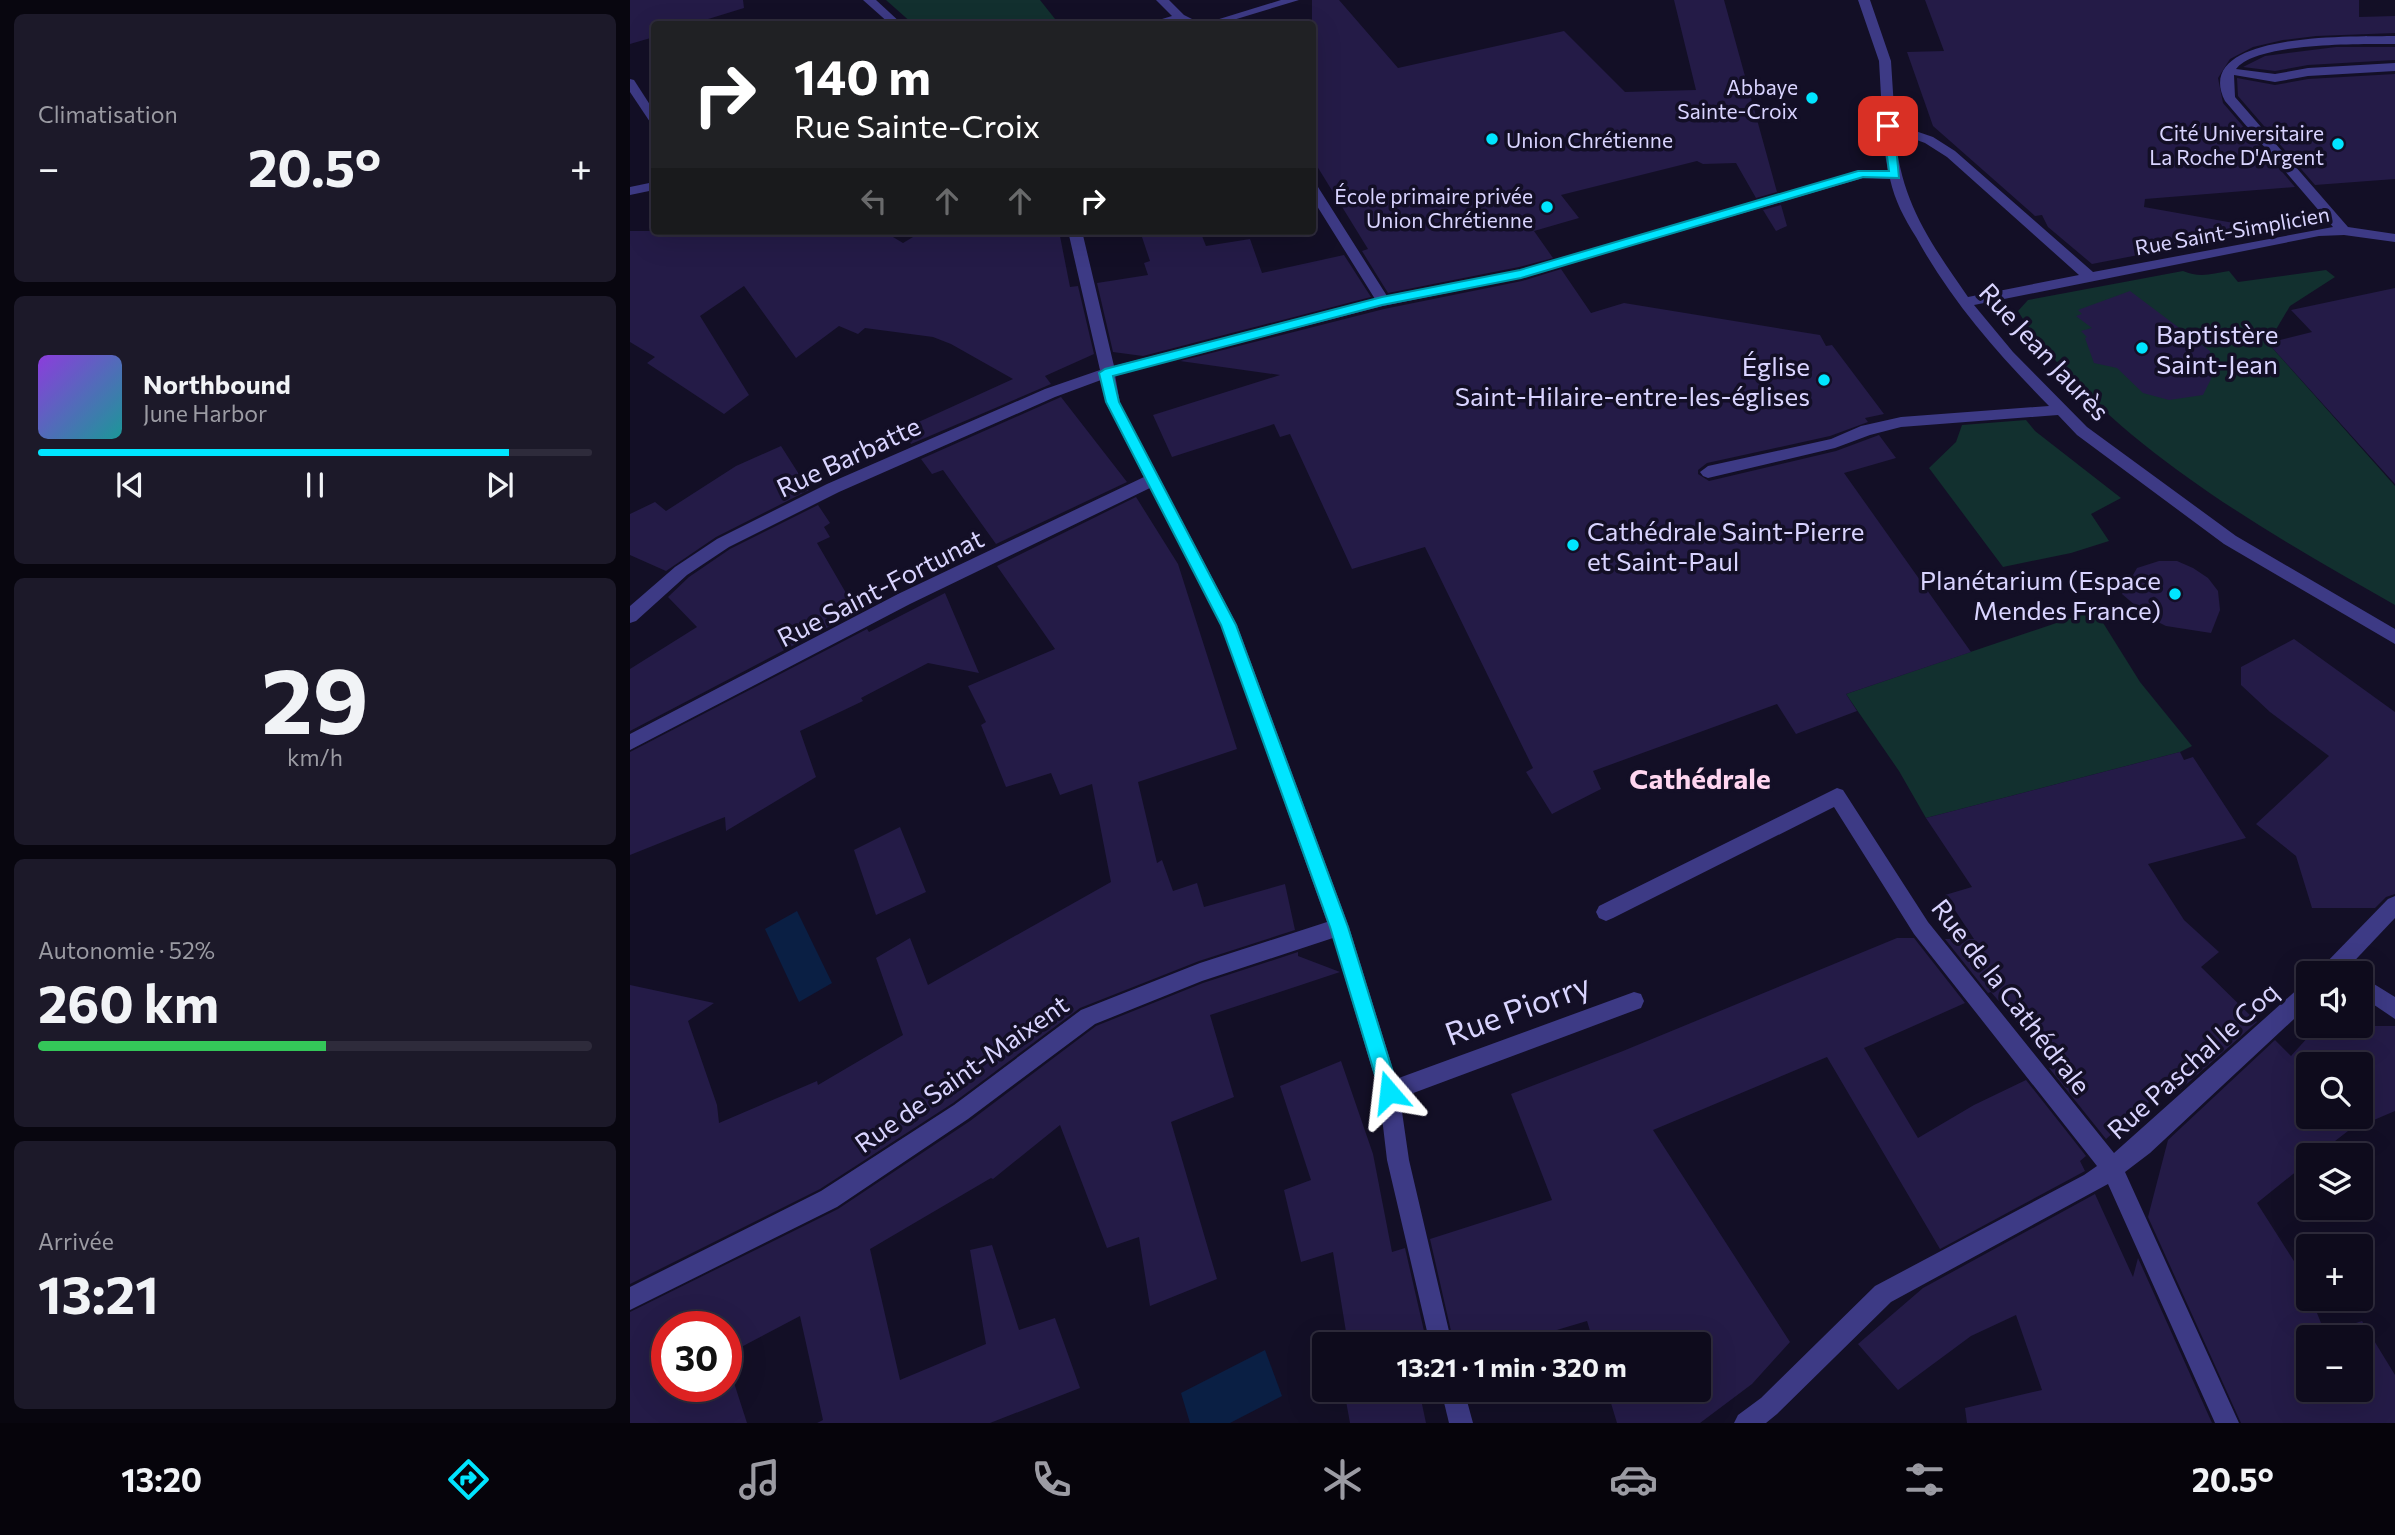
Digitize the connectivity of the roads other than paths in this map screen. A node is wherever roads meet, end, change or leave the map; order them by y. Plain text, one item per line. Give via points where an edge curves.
1 (869, 0) edge
2 (1163, 0) edge
3 (1293, 0) edge
4 (1864, 0) edge
5 (1180, 17) junction
6 (892, 21) edge
7 (1166, 21) edge
8 (1189, 21) edge
9 (1220, 21) edge
10 (2395, 40) edge
11 (2395, 67) edge
12 (2229, 71) junction
13 (630, 83) edge
14 (651, 114) edge
15 (1888, 126) junction
16 (1895, 175) junction
17 (651, 187) edge
18 (630, 191) edge
19 (1316, 194) edge
20 (2344, 231) junction
21 (1077, 235) edge
22 (2395, 238) edge
23 (2091, 277) junction
24 (1382, 301) junction
25 (1964, 302) junction
26 (1105, 373) junction
27 (2061, 410) junction
28 (1708, 472) dead end
29 (1154, 479) junction
30 (630, 616) edge
31 (2395, 637) edge
32 (630, 743) edge
33 (2395, 905) edge
34 (1606, 912) dead end
35 (1339, 927) junction
36 (2345, 961) edge
37 (2373, 993) edge
38 (1634, 1001) dead end
39 (2296, 1004) edge
40 (2395, 1009) edge
41 (1389, 1092) junction
42 (2112, 1168) junction
43 (630, 1299) edge
44 (1438, 1332) edge
45 (1456, 1402) edge
46 (1461, 1423) edge
47 (1746, 1423) edge
48 (2227, 1423) edge

1 - 6 street
2 - 5 street
3 - 9 street
4 - 15 street, Rue Jean Jaurès via 1885,61
5 - 7 street
5 - 8 street
10 - 12 street via 2293,45 2240,59
11 - 12 street via 2275,78
12 - 20 street, Rue Saint-Simplicien via 2229,98
13 - 14 street
15 - 16 street, Rue Jean Jaurès
15 - 23 street via 1929,140 1951,154
16 - 24 street, Rue Barbatte via 1862,174 1521,274
16 - 25 street, Rue Jean Jaurès via 1907,214
17 - 18 street
19 - 24 street
20 - 22 street
20 - 23 street, Rue Saint-Simplicien
21 - 26 street
23 - 25 street, Rue Saint-Simplicien
24 - 26 street, Rue Barbatte
25 - 27 street, Rue Jean Jaurès
26 - 29 street via 1113,402
26 - 30 street, Rue Barbatte via 833,488 723,543 681,570
27 - 28 street via 1901,422 1835,443
27 - 31 street, Rue Jean Jaurès via 2082,431 2230,540
29 - 32 street, Rue Saint-Fortunat via 904,599
29 - 35 street via 1229,625
33 - 36 street
34 - 42 street, Rue de la Cathédrale via 1837,796 1921,928
35 - 41 street
35 - 43 street, Rue de Saint-Maixent via 1200,972 1088,1017 961,1111 829,1199
37 - 40 street
38 - 41 street, Rue Piorry
39 - 42 street, Rue Paschal le Coq
41 - 44 street via 1398,1160
42 - 47 street, Rue Paschal le Coq via 1884,1294
42 - 48 street, Rue de la Cathédrale
45 - 46 street

